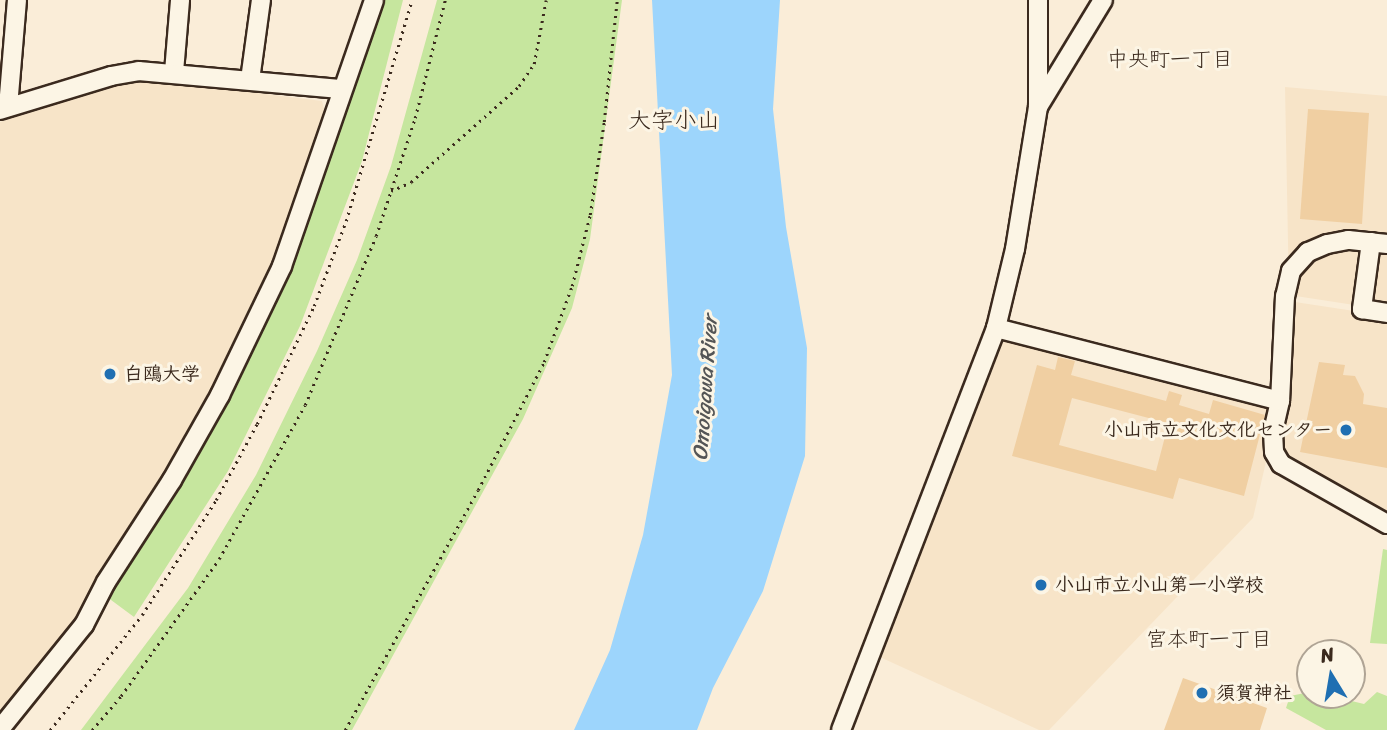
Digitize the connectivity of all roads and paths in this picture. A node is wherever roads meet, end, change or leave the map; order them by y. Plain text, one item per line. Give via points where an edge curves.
1 (17, 0) edge
2 (180, 0) edge
3 (261, 0) edge
4 (374, 0) edge
5 (412, 0) edge
6 (445, 0) edge
7 (546, 0) edge
8 (617, 0) edge
9 (1038, 0) edge
10 (1103, 0) edge
11 (174, 72) junction
12 (250, 80) junction
13 (342, 89) junction
14 (1038, 107) junction
15 (4, 109) edge
16 (391, 191) junction
17 (1379, 243) edge
18 (1387, 313) edge
19 (996, 328) junction
20 (1280, 401) junction
21 (1387, 524) edge
22 (0, 729) edge
23 (50, 730) edge
24 (92, 730) edge
25 (345, 730) edge
26 (841, 730) edge

1 - 15 street
2 - 11 street
3 - 12 street
4 - 13 street
5 - 23 path via 346,221 314,306 257,424 216,500 142,615
6 - 16 path
7 - 16 path via 534,64 519,86 411,182
8 - 25 path via 590,215 572,285 544,362
9 - 14 street
10 - 14 street
11 - 12 street
11 - 15 street via 111,76
12 - 13 street
13 - 22 street via 282,265 220,395 84,625
14 - 19 street
16 - 24 path via 305,405 219,559
17 - 18 street via 1362,310
17 - 20 street via 1348,240 1327,244 1308,252 1291,271 1284,296
19 - 20 street
19 - 26 street
20 - 21 street via 1273,432 1274,452 1281,464

